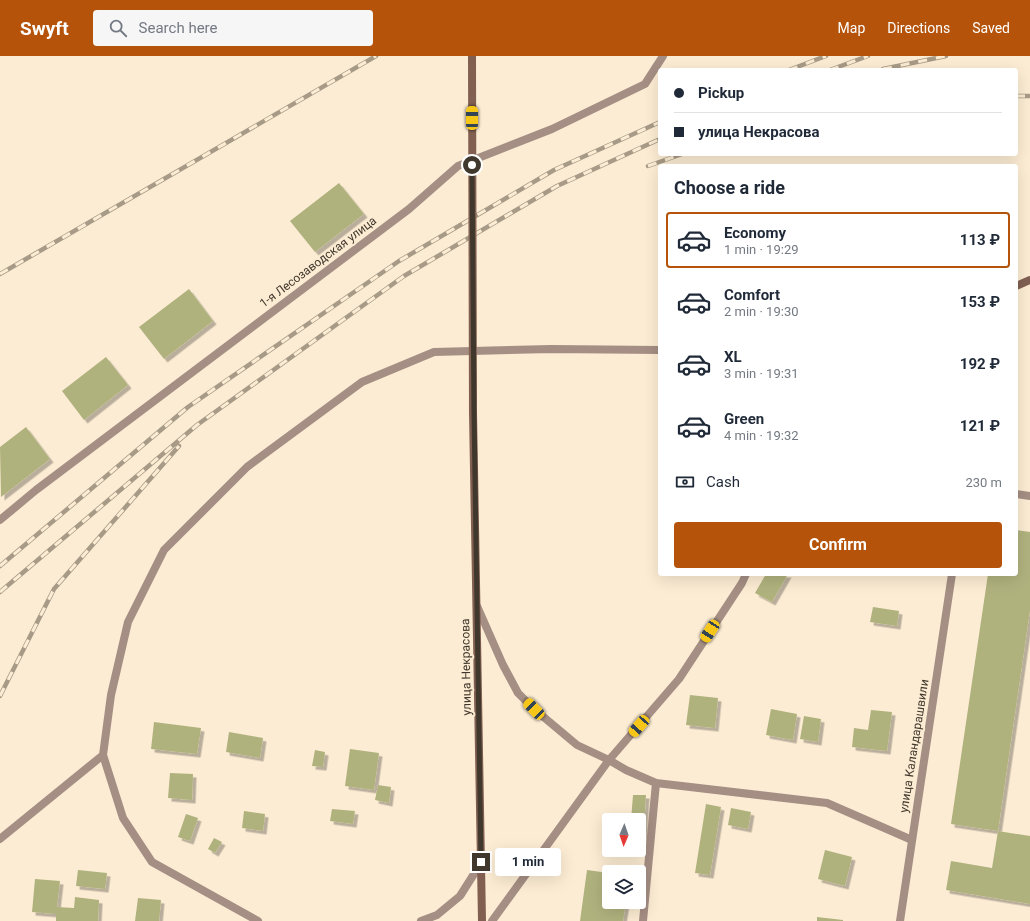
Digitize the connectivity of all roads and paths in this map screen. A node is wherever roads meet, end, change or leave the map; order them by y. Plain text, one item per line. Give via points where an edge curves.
1 (472, 56) edge
2 (663, 56) edge
3 (1030, 280) edge
4 (1018, 285) edge
5 (658, 350) edge
6 (1018, 494) edge
7 (1030, 496) edge
8 (0, 520) edge
9 (745, 576) edge
10 (952, 576) edge
11 (477, 606) junction
12 (103, 755) junction
13 (609, 760) junction
14 (656, 783) junction
15 (0, 840) edge
16 (912, 840) junction
17 (481, 862) junction
18 (258, 921) edge
19 (421, 921) edge
20 (482, 921) edge
21 (492, 921) edge
22 (643, 921) edge
23 (900, 921) edge

1 - 11 main road, улица Некрасова, bridge
2 - 8 street, 1-я Лесозаводская улица via 646,84 552,129 458,166 409,208
3 - 4 main road
5 - 12 street via 434,352 362,382 247,467 164,550 128,622 111,695
6 - 7 street
9 - 13 street via 678,679
10 - 16 street, улица Каландарашвили
11 - 13 street via 518,693 577,745
11 - 17 main road, улица Некрасова
12 - 15 street
12 - 18 street via 123,818 152,862
13 - 14 street
13 - 21 street
14 - 16 street via 828,803
14 - 22 street
16 - 23 street, улица Каландарашвили
17 - 19 street via 460,896 437,915
17 - 20 main road, улица Некрасова

